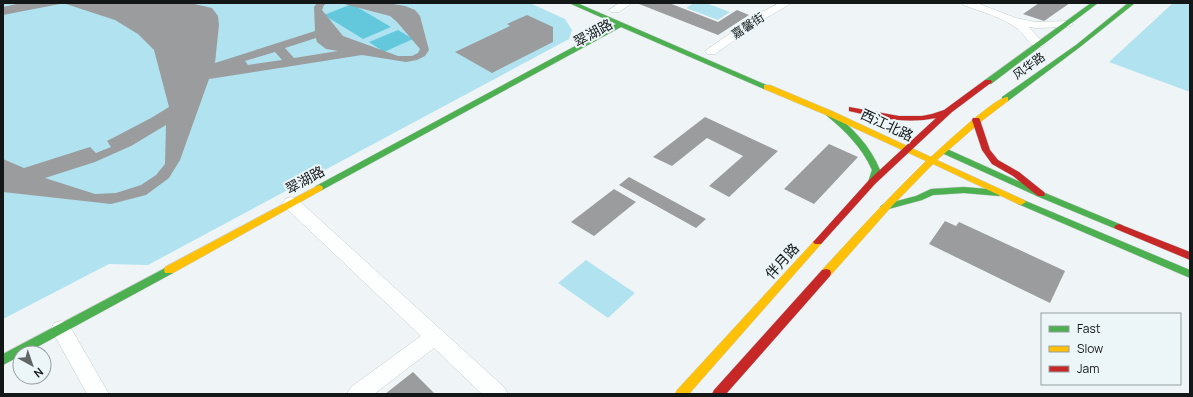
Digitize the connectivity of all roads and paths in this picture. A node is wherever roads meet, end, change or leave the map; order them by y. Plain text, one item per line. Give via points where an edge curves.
1 (572, 3) edge
2 (627, 3) edge
3 (787, 3) edge
4 (967, 3) edge
5 (1095, 3) edge
6 (1132, 3) edge
7 (604, 5) dead end
8 (614, 10) junction
9 (628, 16) dead end
10 (1015, 21) junction
11 (621, 24) junction
12 (1067, 24) junction
13 (631, 28) junction
14 (1038, 44) junction
15 (707, 49) joint
16 (725, 57) dead end
17 (536, 81) dead end
18 (980, 87) junction
19 (817, 95) dead end
20 (999, 95) junction
21 (807, 104) junction
22 (949, 110) junction
23 (829, 113) junction
24 (976, 120) junction
25 (892, 127) dead end
26 (921, 141) junction
27 (907, 150) junction
28 (943, 150) junction
29 (932, 162) junction
30 (872, 182) junction
31 (999, 193) junction
32 (1042, 195) junction
33 (884, 207) junction
34 (1075, 208) junction
35 (298, 210) junction
36 (1069, 222) junction
37 (1190, 256) edge
38 (1190, 274) edge
39 (435, 337) junction
40 (66, 338) junction
41 (3, 360) edge
42 (98, 394) edge
43 (358, 394) edge
44 (497, 394) edge
45 (681, 394) edge
46 (718, 394) edge

1 - 11 main road, 西江北路
2 - 8 street
3 - 15 street, 嘉馨街
4 - 10 street
5 - 12 main road, 风华路
6 - 20 main road, 风华路 via 1078,46
7 - 8 main road
8 - 9 main road
10 - 12 street via 1036,25
10 - 14 street
11 - 13 main road, 西江北路
11 - 35 main road, 翠湖路
12 - 14 main road, 风华路
13 - 17 main road, 翠湖路
13 - 21 main road, 西江北路
14 - 18 main road, 风华路
15 - 16 main road
18 - 20 main road
18 - 22 main road, 风华路
19 - 21 main road
20 - 24 main road, 风华路
21 - 23 main road, 西江北路
22 - 25 main road, 西江北路 via 928,118 911,119 892,118 848,108
22 - 26 main road, 风华路
23 - 27 main road, 西江北路
23 - 30 main road via 858,138 869,152 876,170
24 - 28 main road, 风华路
24 - 32 main road via 986,150 995,162 1016,174
26 - 27 main road, 风华路
26 - 28 main road, 西江北路
27 - 29 main road, 西江北路
27 - 30 main road, 伴月路
28 - 29 main road, 风华路
28 - 32 main road, 西江北路
29 - 31 main road, 西江北路
29 - 33 main road
30 - 45 main road, 伴月路
31 - 33 main road via 964,190 931,192 919,198
31 - 36 main road, 西江北路
32 - 34 main road, 西江北路
33 - 46 main road
34 - 36 main road
34 - 37 main road, 西江北路
35 - 39 street
35 - 40 main road, 翠湖路
36 - 38 main road, 西江北路
39 - 43 street
39 - 44 street
40 - 41 main road, 翠湖路
40 - 42 street

